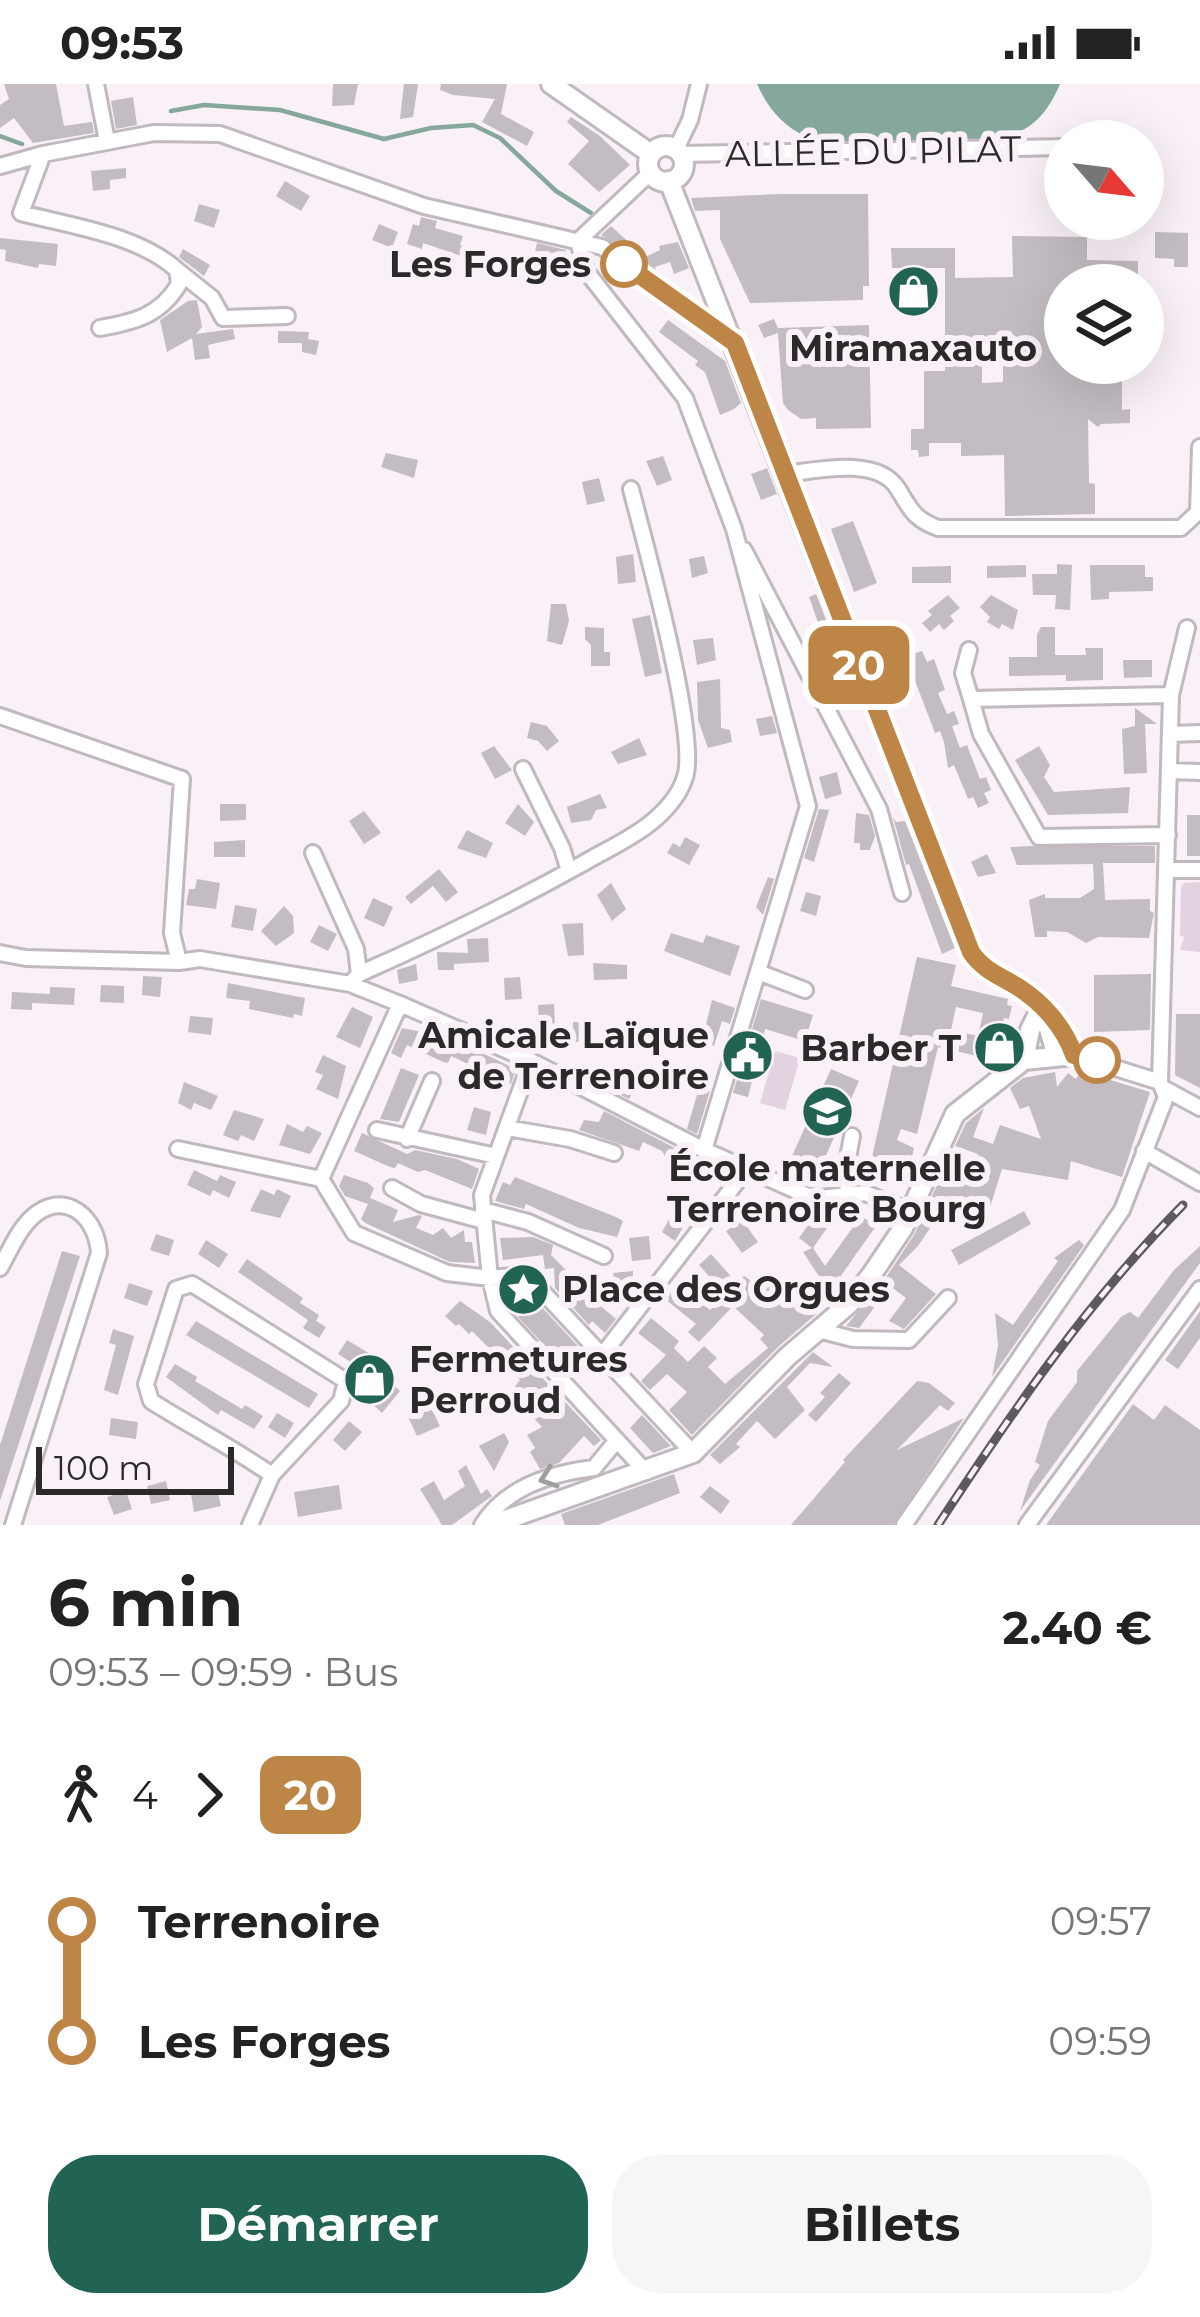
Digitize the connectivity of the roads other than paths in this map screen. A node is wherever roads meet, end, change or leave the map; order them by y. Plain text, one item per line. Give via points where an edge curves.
1 (96, 84) edge
2 (551, 84) edge
3 (699, 84) edge
4 (107, 141) junction
5 (1044, 147) edge
6 (678, 152) junction
7 (44, 154) junction
8 (0, 166) edge
9 (657, 169) junction
10 (578, 241) junction
11 (178, 270) junction
12 (287, 316) dead end
13 (100, 328) dead end
14 (735, 343) junction
15 (1200, 447) edge
16 (786, 474) junction
17 (631, 489) dead end
18 (734, 530) junction
19 (1187, 628) dead end
20 (969, 650) dead end
21 (1171, 695) junction
22 (971, 699) junction
23 (0, 716) edge
24 (1200, 733) edge
25 (1170, 734) junction
26 (523, 769) dead end
27 (1169, 771) junction
28 (1200, 772) edge
29 (1168, 835) junction
30 (314, 853) dead end
31 (1167, 870) junction
32 (1200, 870) edge
33 (569, 871) junction
34 (902, 893) dead end
35 (0, 953) edge
36 (179, 962) junction
37 (758, 973) junction
38 (354, 979) junction
39 (805, 990) dead end
40 (400, 1004) junction
41 (1042, 1008) junction
42 (1064, 1056) junction
43 (1024, 1060) junction
44 (531, 1061) junction
45 (432, 1082) dead end
46 (1163, 1085) junction
47 (1200, 1108) edge
48 (507, 1128) junction
49 (376, 1130) dead end
50 (852, 1136) dead end
51 (407, 1138) junction
52 (178, 1149) dead end
53 (704, 1150) junction
54 (1144, 1151) junction
55 (614, 1153) dead end
56 (496, 1156) junction
57 (746, 1170) junction
58 (321, 1179) junction
59 (1200, 1184) edge
60 (392, 1189) dead end
61 (848, 1192) junction
62 (910, 1211) junction
63 (484, 1215) junction
64 (604, 1256) dead end
65 (0, 1268) edge
66 (490, 1278) junction
67 (1200, 1289) edge
68 (948, 1298) dead end
69 (818, 1330) junction
70 (603, 1354) junction
71 (616, 1440) junction
72 (693, 1453) junction
73 (646, 1472) junction
74 (272, 1475) junction
75 (523, 1520) edge
76 (13, 1525) edge
77 (250, 1525) edge
78 (486, 1525) edge
79 (904, 1525) edge
80 (1027, 1525) edge

1 - 4 street
2 - 9 main road
3 - 6 street
4 - 7 street
4 - 10 street via 220,134 424,206
5 - 6 street, ALLÉE DU PILAT
6 - 9 main road via 665,146
6 - 9 main road via 682,171
7 - 8 street
7 - 11 street via 21,213 139,247
9 - 10 street
9 - 14 main road
10 - 14 street via 602,248
10 - 18 street via 586,271 685,398
11 - 12 street via 224,319
11 - 13 street via 179,284 155,312
14 - 16 main road
15 - 16 street via 1198,512 1180,528 938,528 918,520 888,477 871,470
16 - 41 main road via 971,952
17 - 33 street via 688,763 653,822
18 - 34 street via 878,809
18 - 37 street via 808,806
19 - 21 street
20 - 22 street via 963,673
21 - 22 street
21 - 25 street
22 - 29 street via 981,734 1039,837
23 - 36 street via 182,778 172,933
24 - 25 street
25 - 27 street
26 - 33 street
27 - 28 street
27 - 29 street
29 - 31 street
30 - 38 street via 356,949
31 - 32 street
31 - 46 street
33 - 38 street
35 - 36 street
36 - 38 street
37 - 39 street
37 - 53 street
38 - 40 street
40 - 44 street
40 - 58 street
41 - 42 main road via 1061,1027
41 - 43 main road
42 - 43 main road
42 - 46 street
43 - 62 main road via 956,1114
44 - 48 street
44 - 53 street
45 - 51 street
46 - 47 street
46 - 54 street via 1164,1106
48 - 55 street
48 - 56 street
49 - 51 street
50 - 61 street
51 - 56 street
52 - 58 street
53 - 57 street
54 - 59 street
54 - 79 street via 1122,1210
56 - 63 street
57 - 61 street via 813,1197
57 - 70 street
58 - 66 street via 354,1233 447,1273
60 - 63 street via 422,1204
61 - 62 street
62 - 69 main road via 849,1304
63 - 64 street via 528,1222
63 - 66 street
65 - 76 street via 26,1223 54,1206 72,1207 97,1233 99,1253
66 - 70 street via 527,1275
66 - 71 street via 498,1311
67 - 80 street
68 - 69 street via 909,1340
69 - 72 main road
70 - 72 street
71 - 73 street
71 -> 78 street via 594,1468 537,1479 490,1511
72 - 73 main road
73 - 75 main road
74 - 74 street via 341,1401 346,1381 191,1284 176,1289 146,1384 151,1401
74 - 77 street
75 - 78 main road

